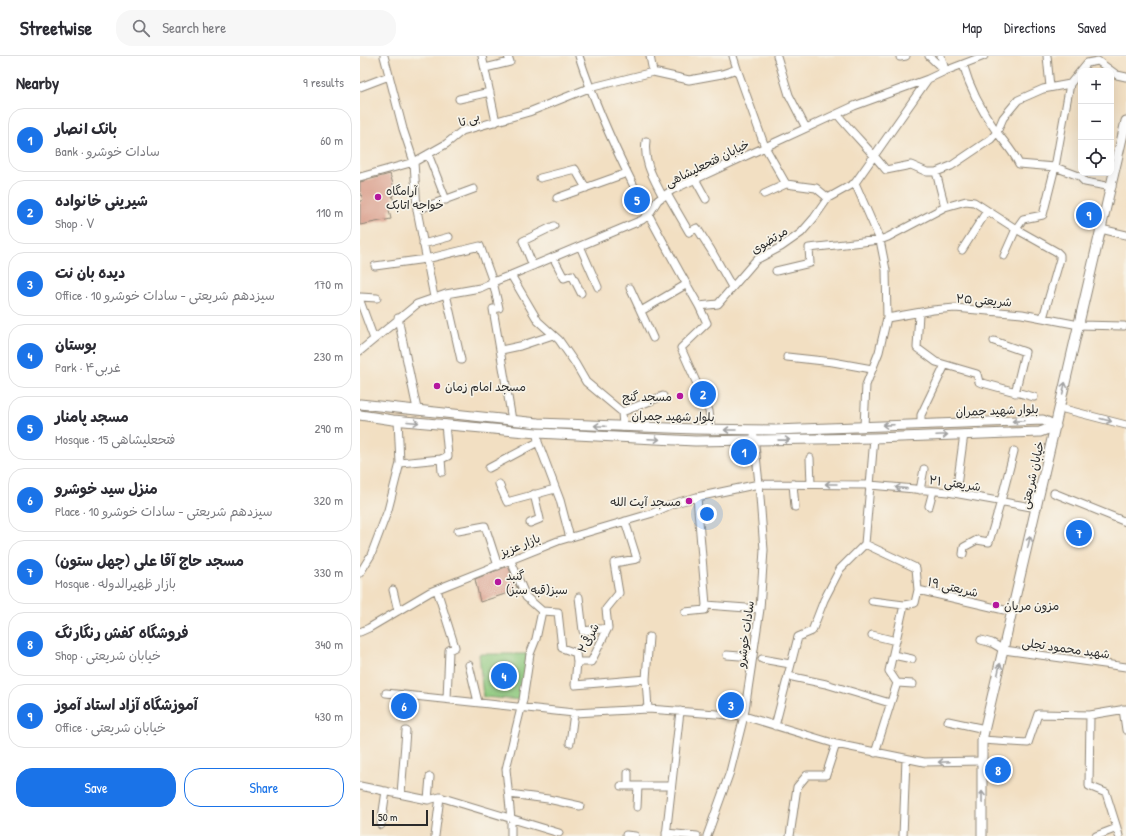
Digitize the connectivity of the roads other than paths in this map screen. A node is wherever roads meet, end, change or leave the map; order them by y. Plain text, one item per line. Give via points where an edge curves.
1 (384, 56) edge
2 (482, 56) edge
3 (508, 56) edge
4 (579, 56) edge
5 (650, 56) edge
6 (733, 56) edge
7 (777, 56) edge
8 (900, 56) edge
9 (906, 56) edge
10 (929, 56) edge
11 (941, 56) edge
12 (984, 56) edge
13 (1047, 56) edge
14 (963, 64) junction
15 (485, 68) junction
16 (737, 69) junction
17 (945, 71) junction
18 (653, 72) junction
19 (389, 76) junction
20 (1126, 77) edge
21 (928, 79) junction
22 (1070, 84) junction
23 (360, 87) edge
24 (1050, 87) junction
25 (589, 88) junction
26 (490, 92) junction
27 (459, 99) dead end
28 (837, 114) junction
29 (1126, 121) edge
30 (496, 122) junction
31 (806, 128) junction
32 (997, 132) junction
33 (646, 141) dead end
34 (765, 147) junction
35 (428, 154) junction
36 (874, 156) junction
37 (414, 162) junction
38 (1055, 167) junction
39 (627, 172) junction
40 (936, 172) junction
41 (360, 177) edge
42 (540, 178) dead end
43 (695, 179) junction
44 (856, 183) junction
45 (786, 184) junction
46 (1112, 187) junction
47 (586, 188) junction
48 (474, 189) dead end
49 (764, 194) dead end
50 (665, 195) junction
51 (557, 198) dead end
52 (828, 198) junction
53 (706, 199) dead end
54 (446, 200) junction
55 (945, 207) junction
56 (417, 210) junction
57 (987, 211) junction
58 (649, 214) junction
59 (554, 226) dead end
60 (1016, 229) junction
61 (1101, 229) junction
62 (1126, 235) edge
63 (449, 237) dead end
64 (880, 240) junction
65 (423, 244) junction
66 (580, 246) junction
67 (962, 250) dead end
68 (1004, 256) dead end
69 (553, 257) junction
70 (426, 259) junction
71 (375, 266) dead end
72 (533, 266) junction
73 (776, 271) dead end
74 (511, 276) junction
75 (492, 282) junction
76 (687, 284) junction
77 (598, 287) dead end
78 (732, 287) junction
79 (630, 288) dead end
80 (581, 293) dead end
81 (446, 294) junction
82 (360, 296) edge
83 (434, 297) junction
84 (377, 298) dead end
85 (360, 301) edge
86 (699, 306) junction
87 (641, 311) junction
88 (919, 313) junction
89 (398, 318) junction
90 (887, 318) junction
91 (1043, 318) junction
92 (1079, 325) junction
93 (1124, 326) dead end
94 (553, 335) junction
95 (653, 338) dead end
96 (374, 339) junction
97 (994, 341) dead end
98 (501, 350) junction
99 (360, 351) edge
100 (787, 357) dead end
101 (461, 360) dead end
102 (945, 365) junction
103 (872, 369) junction
104 (1015, 393) junction
105 (663, 396) dead end
106 (1034, 398) dead end
107 (360, 404) edge
108 (1060, 408) junction
109 (417, 409) junction
110 (622, 412) junction
111 (360, 415) edge
112 (398, 420) junction
113 (512, 420) junction
114 (538, 423) junction
115 (957, 423) junction
116 (445, 424) junction
117 (921, 424) junction
118 (1126, 425) edge
119 (864, 426) junction
120 (1056, 426) junction
121 (623, 427) junction
122 (711, 430) junction
123 (754, 430) junction
124 (960, 434) junction
125 (538, 438) junction
126 (874, 438) junction
127 (754, 440) junction
128 (1014, 451) dead end
129 (810, 458) dead end
130 (441, 459) junction
131 (400, 462) junction
132 (489, 468) dead end
133 (924, 469) dead end
134 (442, 472) dead end
135 (499, 484) dead end
136 (759, 484) junction
137 (793, 484) junction
138 (811, 484) junction
139 (870, 485) junction
140 (555, 489) junction
141 (920, 490) junction
142 (933, 491) junction
143 (956, 493) junction
144 (1054, 493) dead end
145 (534, 494) junction
146 (697, 497) junction
147 (1002, 501) junction
148 (930, 506) dead end
149 (796, 507) dead end
150 (1037, 508) junction
151 (625, 522) junction
152 (1126, 522) edge
153 (530, 523) dead end
154 (458, 531) dead end
155 (570, 538) junction
156 (865, 544) junction
157 (962, 554) dead end
158 (511, 561) junction
159 (498, 566) junction
160 (360, 573) edge
161 (393, 590) dead end
162 (438, 590) junction
163 (918, 590) junction
164 (579, 597) dead end
165 (872, 601) dead end
166 (706, 605) junction
167 (904, 605) junction
168 (760, 609) junction
169 (398, 611) junction
170 (542, 611) junction
171 (685, 612) dead end
172 (1012, 612) junction
173 (608, 628) junction
174 (360, 632) edge
175 (872, 635) dead end
176 (649, 637) dead end
177 (896, 640) junction
178 (981, 640) dead end
179 (1004, 650) junction
180 (727, 655) dead end
181 (893, 655) junction
182 (753, 657) junction
183 (762, 659) dead end
184 (912, 659) dead end
185 (578, 662) junction
186 (790, 664) junction
187 (469, 665) dead end
188 (1126, 667) edge
189 (788, 676) junction
190 (646, 679) junction
191 (898, 683) junction
192 (913, 684) dead end
193 (386, 693) dead end
194 (447, 699) junction
195 (478, 702) junction
196 (890, 703) junction
197 (522, 708) junction
198 (648, 709) junction
199 (1125, 709) edge
200 (680, 711) junction
201 (574, 713) junction
202 (1090, 715) junction
203 (744, 716) junction
204 (948, 721) dead end
205 (775, 726) junction
206 (985, 729) junction
207 (1126, 730) edge
208 (406, 731) dead end
209 (982, 740) junction
210 (570, 743) dead end
211 (836, 744) junction
212 (875, 753) junction
213 (906, 759) junction
214 (982, 761) junction
215 (628, 773) dead end
216 (430, 777) dead end
217 (360, 786) edge
218 (638, 786) junction
219 (671, 786) junction
220 (386, 791) junction
221 (402, 794) junction
222 (509, 794) junction
223 (440, 797) junction
224 (428, 800) junction
225 (580, 806) dead end
226 (637, 807) dead end
227 (511, 819) junction
228 (381, 825) dead end
229 (1116, 828) junction
230 (559, 833) dead end
231 (666, 834) edge
232 (626, 835) dead end
233 (435, 836) edge
234 (511, 836) edge
235 (635, 836) edge
236 (697, 836) edge
237 (708, 836) edge
238 (790, 836) edge
239 (903, 836) edge
240 (982, 836) edge
241 (1096, 836) edge
242 (1119, 836) edge

1 - 19 street
2 - 15 street
3 - 15 street via 510,62
4 - 25 street
5 - 18 street
6 - 16 street
7 - 31 street via 789,95
8 - 9 street
10 - 17 street
11 - 17 street
12 - 14 street, خیابان فتحعلیشاهی
13 - 24 street
14 - 17 street, خیابان فتحعلیشاهی
14 - 32 street via 978,104
15 - 26 street
16 - 18 street via 689,80
16 - 34 street
17 - 21 street, خیابان فتحعلیشاهی
18 - 25 street, بی تا
19 - 23 street
19 - 37 street
20 - 22 street via 1117,75 1098,61 1087,63
21 - 28 street, خیابان فتحعلیشاهی
21 - 36 street
22 - 24 street
22 - 38 street
24 - 32 street via 1018,100
25 - 30 street, بی تا
25 - 39 street
26 - 27 street
26 - 30 street
28 - 31 street, خیابان فتحعلیشاهی
28 - 36 street
29 - 46 main road, خیابان شریعتی
30 - 35 street, بی تا via 462,131
31 - 34 street, خیابان فتحعلیشاهی
32 - 38 street via 1019,164
32 - 40 street via 991,139 951,166
33 - 50 street via 645,152 650,171
34 - 43 street, خیابان فتحعلیشاهی
34 - 45 street
35 - 37 street, بی تا
35 - 54 street
36 - 40 street via 886,170 911,165 927,172
36 - 44 street
37 - 41 street, بی تا
37 - 56 street
38 - 46 street via 1079,176 1085,182
38 - 60 street via 1043,215 1023,219
39 - 47 street
39 - 58 street
40 - 55 street
42 - 47 street via 575,169
43 - 50 street, خیابان فتحعلیشاهی
43 - 53 street
44 - 52 street
44 - 64 street
45 - 49 street
45 - 52 street via 816,188
46 - 61 main road, خیابان شریعتی
47 - 51 street
48 - 54 street
50 - 58 street, خیابان فتحعلیشاهی via 658,200
50 - 78 street via 689,232 697,228
52 - 78 street, مرتضوی via 801,233 756,260
54 - 56 street
55 - 57 street via 970,201
55 - 64 street
56 - 65 street
57 - 60 street
57 - 67 street
58 - 66 street, خیابان فتحعلیشاهی via 642,220
58 - 76 street
59 - 72 street via 522,241
60 - 68 street
60 - 91 street via 1060,255
61 - 62 street
61 - 92 main road, خیابان شریعتی
63 - 65 street
64 - 73 street via 810,248 810,263
64 - 90 street via 886,270
65 - 70 street
66 - 69 street, خیابان فتحعلیشاهی
66 - 77 street
69 - 72 street, خیابان فتحعلیشاهی
69 - 80 street via 564,278 572,275
70 - 71 street
70 - 75 street via 480,246
70 - 83 street
72 - 74 street, خیابان فتحعلیشاهی
74 - 75 street, خیابان فتحعلیشاهی
74 - 94 street via 538,321
75 - 81 street, خیابان فتحعلیشاهی via 480,288
75 - 98 street via 499,308 493,309
76 - 86 street
76 - 87 street
78 - 86 street, مرتضوی via 718,304
79 - 87 street
81 - 83 street, خیابان فتحعلیشاهی
81 - 101 street
82 - 84 street
83 - 89 street, خیابان فتحعلیشاهی via 418,304
85 - 96 street
86 - 122 street via 707,322 681,348 709,411
87 - 95 street
88 - 90 street, شریعتی ۲۵
88 - 91 street, شریعتی ۲۵ via 955,308
88 - 102 street via 917,348 936,362
89 - 96 street, خیابان فتحعلیشاهی
89 - 109 street
90 - 103 street
91 - 92 street, شریعتی ۲۵
92 - 93 street, شریعتی ۲۵
108 -> 92 main road, خیابان شریعتی
94 - 98 street
94 - 110 street via 559,340 586,382
96 - 99 street, خیابان فتحعلیشاهی
97 - 104 street via 1025,352
98 - 113 street
100 - 103 street
102 - 104 street via 977,374 979,382
102 - 117 street via 921,416
103 - 119 street via 866,385
104 - 106 street
105 - 110 street
107 - 109 main road, بلوار شهید چمران
108 -> 118 street
108 - 120 main road, خیابان شریعتی
109 - 113 main road, بلوار شهید چمران
110 - 121 street
111 - 112 main road, بلوار شهید چمران
112 -> 116 main road, بلوار شهید چمران
112 - 131 street
113 - 114 main road, بلوار شهید چمران
121 -> 114 main road, بلوار شهید چمران
114 - 125 main road
115 - 117 main road, بلوار شهید چمران
120 -> 115 main road, بلوار شهید چمران via 1043,420
115 - 124 main road
116 - 125 main road, بلوار شهید چمران
116 - 130 street via 448,456
117 -> 119 main road, بلوار شهید چمران
119 - 123 main road, بلوار شهید چمران
120 - 124 main road, بلوار شهید چمران via 1040,432
120 - 150 main road, خیابان شریعتی
121 - 122 main road, بلوار شهید چمران
123 -> 122 main road, بلوار شهید چمران
123 - 127 street, سادات خوشرو
126 -> 124 main road, بلوار شهید چمران
124 - 143 street
125 -> 127 main road, بلوار شهید چمران
125 - 132 street
125 - 140 street
127 -> 126 main road, بلوار شهید چمران
126 - 139 street
127 - 136 street, سادات خوشرو
128 - 147 street
129 - 138 street
130 - 131 street
130 - 134 street
131 - 160 street via 388,510 371,555
133 - 141 street
135 - 145 street via 507,502
136 - 137 street, بازار عزیز
136 - 146 street, بازار عزیز
136 - 168 street, سادات خوشرو via 764,550
137 - 138 street, شریعتی ۲۱
137 - 149 street
139 -> 138 street, شریعتی ۲۱
141 -> 139 street, شریعتی ۲۱
139 - 156 street
140 - 145 street
140 - 155 street
141 - 142 street, شریعتی ۲۱
142 - 143 street, شریعتی ۲۱
142 - 148 street
143 - 147 street, شریعتی ۲۱
144 - 152 street
145 - 153 street via 540,519
146 - 151 street, بازار عزیز
146 - 166 street
147 - 150 street, شریعتی ۲۱
147 - 157 street via 989,542 977,540 964,547
172 -> 150 main road, خیابان شریعتی
151 - 155 street, بازار عزیز
151 - 173 street, شرقی۲ via 637,559 614,563 619,593 606,609
154 - 159 street via 485,526
155 - 158 street, بازار عزیز
156 - 163 street, شریعتی ۱۹ via 916,568
156 - 186 street via 840,569 812,631 798,637
158 - 159 street, بازار عزیز
158 - 170 street via 526,597
159 - 162 street, بازار عزیز
161 - 169 street
162 - 169 street, بازار عزیز
162 - 194 street via 455,647 449,650
163 - 167 street via 915,603
163 - 172 street, شریعتی ۱۹
164 - 173 street via 583,631
165 - 167 street
166 - 168 street
166 - 171 street via 705,610
167 - 177 street
168 - 182 street, سادات خوشرو
169 - 174 street, بازار عزیز
170 - 185 street via 558,612 562,648 576,653
170 - 197 street via 530,654
172 - 179 main road, خیابان شریعتی
173 - 185 street, شرقی۲ via 591,662
175 - 177 street
176 - 190 street
177 - 181 street
178 - 179 street, شهید محمود تجلی
179 - 188 street, شهید محمود تجلی
206 -> 179 main road, خیابان شریعتی
180 - 182 street
181 - 184 street
181 - 191 street via 889,671
182 - 203 street, سادات خوشرو
183 - 186 street
185 - 190 street, شرقی۲ via 575,685
186 - 189 street
187 - 195 street
189 - 196 street
189 - 205 street
190 - 198 street
191 - 192 street
191 - 196 street
193 - 194 street
194 - 195 street
195 - 197 street
196 - 212 street
197 - 201 street
197 - 222 street via 506,769
198 - 200 street
198 - 201 street
199 - 202 street
199 - 207 street
200 - 203 street
200 - 219 street
201 - 210 street
202 - 209 street via 1038,714 1028,743
202 - 229 street via 1089,786 1106,793
203 - 205 street
203 - 237 street, سادات خوشرو via 730,772
204 - 206 street
205 - 211 street
206 - 209 main road, خیابان شریعتی
208 - 221 street
209 - 214 main road, خیابان شریعتی
211 - 212 street
211 - 238 street via 826,775 808,775 797,787
212 - 213 street
214 -> 213 street via 924,762
213 - 239 street
240 -> 214 main road, خیابان شریعتی
215 - 218 street via 624,786
216 - 224 street
217 - 220 street
218 - 219 street
218 - 226 street
219 - 231 street
220 - 221 street
220 - 228 street
221 - 224 street
222 - 225 street
222 - 227 street
223 - 224 street
223 - 227 street
223 - 233 street
227 - 230 street
227 - 234 street
229 - 241 street
229 - 242 street
231 - 236 street
232 - 235 street

